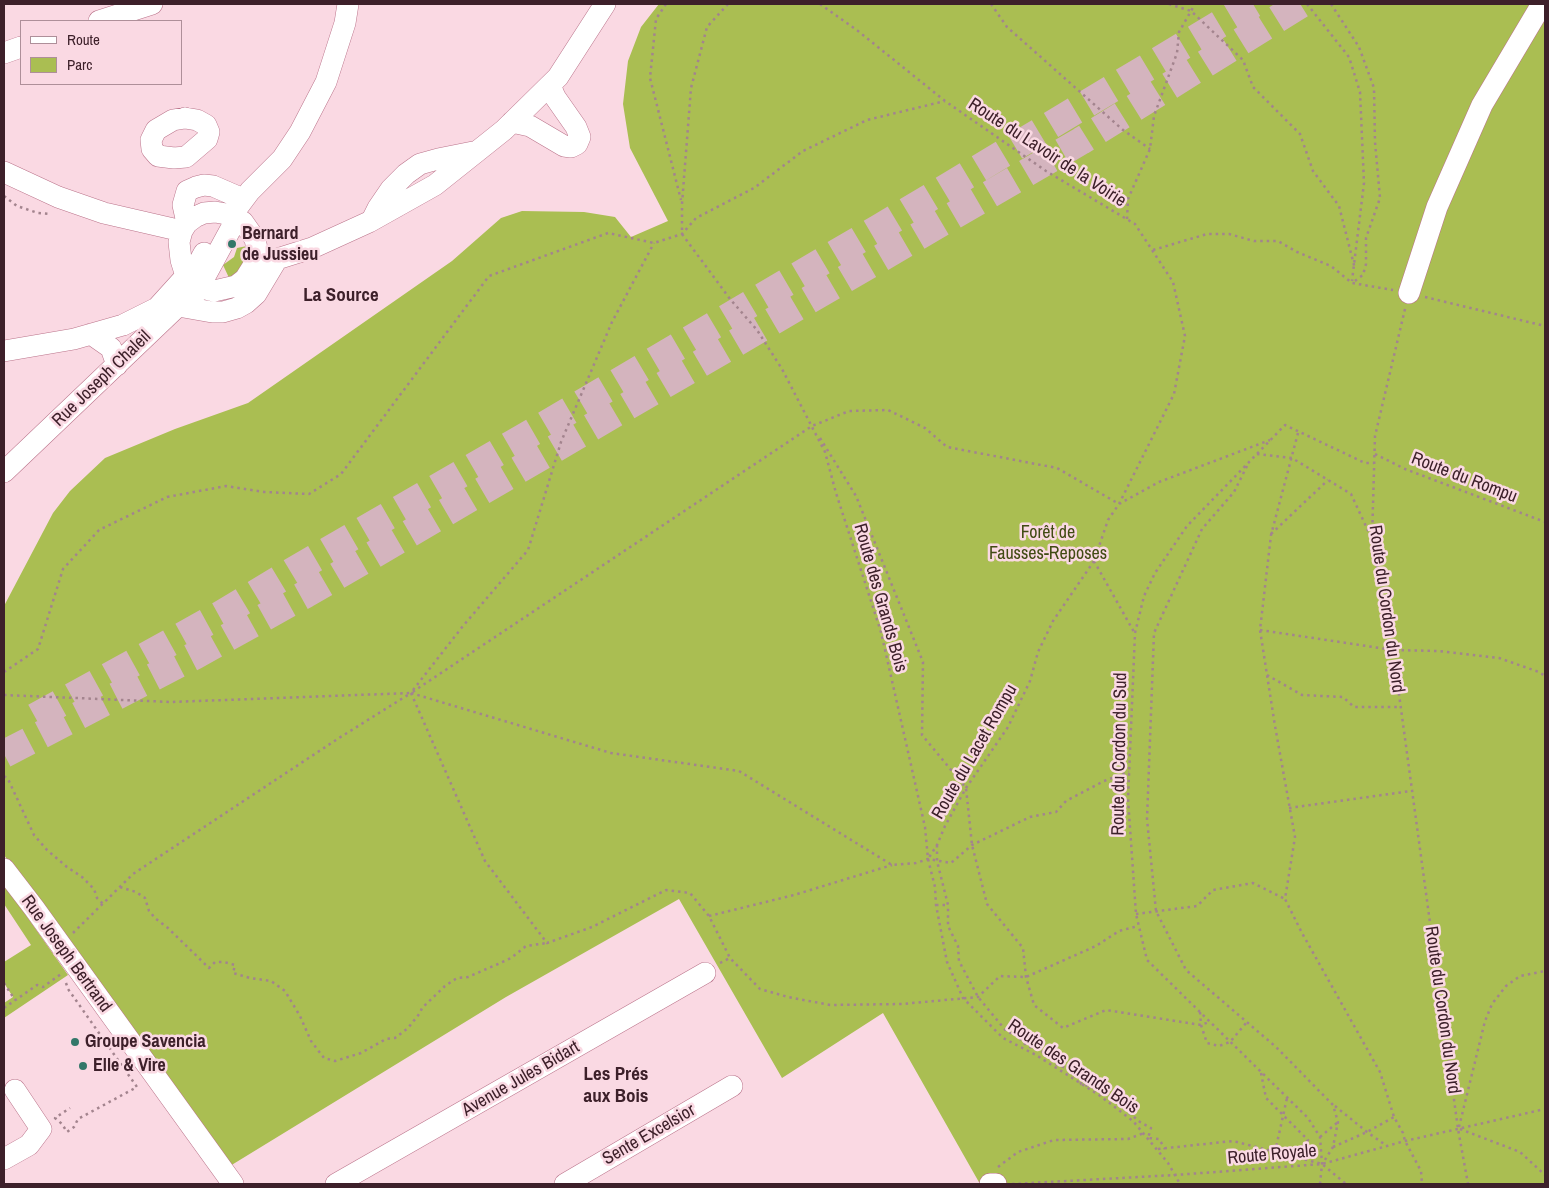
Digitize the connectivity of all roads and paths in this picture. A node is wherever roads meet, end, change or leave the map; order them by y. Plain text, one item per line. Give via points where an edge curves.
1 (152, 4) edge
2 (348, 4) edge
3 (605, 4) edge
4 (666, 4) edge
5 (728, 4) edge
6 (820, 4) edge
7 (991, 4) edge
8 (1170, 4) edge
9 (1195, 4) edge
10 (1307, 4) edge
11 (1331, 4) edge
12 (1542, 4) edge
13 (1191, 11) junction
14 (103, 20) edge
15 (20, 47) edge
16 (4, 53) edge
17 (550, 85) junction
18 (945, 101) junction
19 (512, 122) junction
20 (1150, 149) junction
21 (186, 157) dead end
22 (4, 172) edge
23 (196, 187) junction
24 (682, 204) junction
25 (238, 207) junction
26 (1127, 219) junction
27 (1135, 224) joint
28 (185, 227) junction
29 (682, 234) junction
30 (654, 243) junction
31 (256, 249) junction
32 (1153, 250) junction
33 (277, 259) junction
34 (1355, 269) junction
35 (252, 270) junction
36 (194, 282) junction
37 (1352, 283) junction
38 (1408, 293) junction
39 (178, 306) junction
40 (1545, 326) edge
41 (91, 334) junction
42 (4, 351) edge
43 (117, 365) junction
44 (812, 426) junction
45 (1298, 433) junction
46 (1271, 440) junction
47 (1258, 454) junction
48 (1375, 454) junction
49 (1292, 458) junction
50 (1248, 463) junction
51 (1374, 463) junction
52 (4, 472) edge
53 (1328, 480) junction
54 (1119, 504) junction
55 (1545, 522) edge
56 (1271, 535) junction
57 (1372, 539) junction
58 (1094, 561) junction
59 (1260, 630) junction
60 (1135, 633) junction
61 (1393, 650) junction
62 (4, 672) edge
63 (1267, 675) junction
64 (1545, 676) edge
65 (411, 693) junction
66 (4, 695) edge
67 (1400, 706) junction
68 (1129, 772) junction
69 (4, 776) edge
70 (966, 788) junction
71 (1412, 791) junction
72 (1289, 808) junction
73 (937, 845) junction
74 (972, 845) junction
75 (928, 859) junction
76 (937, 861) junction
77 (892, 864) junction
78 (4, 869) edge
79 (120, 887) junction
80 (1285, 899) junction
81 (103, 904) junction
82 (936, 905) junction
83 (948, 905) junction
84 (1156, 911) junction
85 (1136, 914) junction
86 (709, 916) junction
87 (1138, 926) junction
88 (547, 943) junction
89 (61, 945) junction
90 (75, 965) junction
91 (1545, 971) edge
92 (705, 973) dead end
93 (1026, 977) junction
94 (4, 983) edge
95 (68, 989) dead end
96 (978, 997) junction
97 (963, 998) junction
98 (15, 1000) junction
99 (4, 1008) edge
100 (1200, 1012) junction
101 (1209, 1022) junction
102 (1247, 1022) junction
103 (1201, 1025) junction
104 (1230, 1042) junction
105 (1260, 1072) junction
106 (1081, 1084) junction
107 (732, 1086) dead end
108 (15, 1090) dead end
109 (1287, 1098) junction
110 (1334, 1105) junction
111 (70, 1108) dead end
112 (1545, 1109) edge
113 (1283, 1114) junction
114 (1394, 1117) junction
115 (1338, 1122) junction
116 (1458, 1129) junction
117 (1367, 1132) junction
118 (1144, 1133) junction
119 (1320, 1137) junction
120 (1148, 1138) junction
121 (1405, 1141) junction
122 (1387, 1146) junction
123 (1333, 1147) junction
124 (1165, 1149) junction
125 (1158, 1150) junction
126 (1275, 1152) junction
127 (1294, 1157) junction
128 (4, 1159) edge
129 (1322, 1164) junction
130 (1175, 1175) junction
131 (1545, 1175) edge
132 (994, 1179) edge
133 (233, 1184) edge
134 (336, 1184) edge
135 (565, 1184) edge
136 (1180, 1184) edge
137 (1320, 1184) edge
138 (1346, 1184) edge
139 (1422, 1184) edge
140 (1468, 1184) edge

1 - 14 street
2 - 25 street via 326,82 309,116 282,159
3 - 17 street
4 - 24 path via 656,19 650,78
5 - 24 path via 707,27 691,88
6 - 18 path, Route du Lavoir de la Voirie
7 - 20 path via 1007,27 1123,130
8 - 13 path
9 - 13 path
10 - 34 path via 1349,56 1360,92 1364,183
11 - 37 path via 1359,47 1374,88 1380,198 1366,238 1363,275
12 - 38 street via 1482,105 1437,207
13 - 20 path via 1179,32 1177,53 1154,116
13 - 34 path via 1243,60 1253,87 1300,134 1313,171 1339,206
15 - 16 street
17 - 19 street
17 - 19 street via 576,127 580,137 577,144 564,146 530,126
18 - 26 path, Route du Lavoir de la Voirie via 1046,171
18 - 29 path via 867,120 803,151 754,188 696,218
19 - 33 street via 435,185 372,220 312,248
20 - 26 path via 1128,199
21 - 23 street
22 - 28 street via 58,197 104,213
23 - 25 street via 213,186
23 - 28 street via 187,191 183,205
24 - 29 path
25 - 28 street via 204,213
25 - 31 street via 243,222 255,239
25 - 36 street via 224,217 193,274
26 - 27 path, Route du Lavoir de la Voirie
27 - 32 path, Route du Lacet Rompu
28 - 36 street via 179,242 181,260
29 - 30 path
29 - 44 path, Route des Grands Bois via 730,299 758,330
30 - 62 path via 608,233 489,276 341,474 308,494 226,486 167,497 99,530 63,569 38,649
30 - 65 path via 612,322 561,442 528,550
31 - 33 street
31 - 35 street
32 - 37 path via 1207,234 1278,241 1331,266
32 - 54 path, Route du Lacet Rompu via 1174,282 1185,336 1174,394
33 - 35 street
33 - 39 street via 256,294 237,308 212,312
34 - 37 path
35 - 36 street via 229,289 214,291
36 - 39 street, Rue Joseph Chaleil
36 - 41 street via 157,308
37 - 38 path
38 - 40 path
38 - 48 path, Route du Cordon du Nord via 1375,436
39 - 43 street, Rue Joseph Chaleil
41 - 42 street
41 - 43 street via 111,348
43 - 52 street, Rue Joseph Chaleil
44 - 54 path via 849,411 888,410 925,428 947,447 1057,468
44 - 65 path
44 - 70 path via 856,496 923,662 922,735
44 - 75 path, Route des Grands Bois via 825,452 881,632 925,827
45 - 46 path, Route du Cordon du Sud via 1285,425
45 - 49 path
45 - 51 path via 1365,463
46 - 47 path, Route du Cordon du Sud
46 - 54 path via 1159,482
47 - 49 path
47 - 50 path, Route du Cordon du Sud
48 - 51 path, Route du Cordon du Nord
48 - 55 path, Route du Rompu via 1405,469
49 - 53 path
49 - 56 path
50 - 60 path, Route du Cordon du Sud via 1187,526 1144,596
50 - 84 path via 1234,492 1202,530 1154,633 1147,819
51 - 57 path, Route du Cordon du Nord
53 - 56 path
53 - 57 path via 1351,494
54 - 58 path, Route du Lacet Rompu via 1108,520
56 - 59 path
57 - 61 path, Route du Cordon du Nord
58 - 60 path
58 - 70 path, Route du Lacet Rompu via 1053,621 1008,727
59 - 61 path
59 - 63 path
60 - 68 path, Route du Cordon du Sud
61 - 64 path via 1499,658
61 - 67 path, Route du Cordon du Nord
63 - 67 path via 1302,695 1343,697 1354,707
63 - 72 path
65 - 66 path via 171,702
65 - 77 path via 611,753 739,771
65 - 79 path via 141,869
65 - 88 path via 485,861
67 - 71 path, Route du Cordon du Nord
68 - 74 path via 1104,780 1066,800 1056,812 1030,817
68 - 85 path, Route du Cordon du Sud
69 - 81 path via 34,835 47,850 82,877
70 - 73 path, Route du Lacet Rompu
70 - 74 path
71 - 72 path
71 - 116 path, Route du Cordon du Nord
72 - 80 path via 1295,837
73 - 75 path, Route du Lacet Rompu
73 - 76 path
74 - 76 path via 951,863
74 - 93 path via 987,904 1023,948
75 - 76 path
75 - 77 path
75 - 82 path, Route des Grands Bois
76 - 83 path
77 - 86 path via 794,895
78 - 89 street, Rue Joseph Bertrand
79 - 81 path
79 - 88 path via 145,898 156,919 209,968 215,962 235,965 233,973 271,981 285,991 311,1041 324,1058 335,1060 395,1038 408,1028 422,1008 457,978 468,977 511,958 526,946
80 - 84 path via 1253,884 1213,890 1197,906
80 - 114 path via 1380,1072
81 - 89 path
82 - 83 path
82 - 97 path, Route des Grands Bois via 947,962
83 - 96 path via 948,926 958,946 959,961
84 - 85 path
84 - 102 path via 1186,970
85 - 87 path, Route du Cordon du Sud
86 - 88 path via 690,893 666,890 592,927
86 - 97 path via 730,958 760,989 830,1005 902,1004
87 - 93 path via 1119,931 1096,946
87 - 100 path, Route du Cordon du Sud via 1147,960
89 - 90 street, Rue Joseph Bertrand
90 - 98 path via 43,987 37,985
90 - 133 street, Rue Joseph Bertrand
91 - 116 path via 1520,976 1506,986 1492,1004
92 - 134 street, Avenue Jules Bidart
93 - 96 path via 1000,976
93 - 103 path via 1034,1005 1063,1028 1106,1010
94 - 98 path
95 - 111 path via 137,1087 78,1119 67,1132 55,1118
96 - 97 path
96 - 106 path via 1007,1032 1018,1035 1022,1042 1071,1070 1080,1078
97 - 106 path, Route des Grands Bois via 1003,1038
98 - 99 path
100 - 101 path, Route du Cordon du Sud
100 - 103 path
101 - 103 path
101 - 104 path, Route du Cordon du Sud
102 - 104 path
102 - 110 path
103 - 104 path via 1207,1043 1219,1046
104 - 105 path, Route du Cordon du Sud
105 - 109 path, Route du Cordon du Sud
105 - 113 path via 1266,1098
106 - 118 path, Route des Grands Bois via 1133,1121
106 - 120 path via 1116,1102 1151,1128
107 - 135 street, Sente Excelsior
108 - 128 street via 41,1129 29,1145
109 - 113 path
109 - 119 path, Route du Cordon du Sud via 1308,1118
110 - 115 path
110 - 117 path
112 - 116 path, Route Royale
113 - 126 path
113 - 127 path via 1308,1140
114 - 117 path
114 - 121 path
115 - 119 path
115 - 123 path
116 - 121 path, Route Royale
116 - 131 path via 1520,1152
116 - 140 path, Route du Cordon du Nord
117 - 122 path
117 - 123 path
118 - 120 path, Route des Grands Bois
118 - 132 path via 1128,1139 1054,1140 1018,1152
119 - 129 path, Route du Cordon du Sud
120 - 124 path via 1159,1140
120 - 125 path, Route des Grands Bois
121 - 122 path, Route Royale
121 - 139 path via 1421,1171
122 - 129 path, Route Royale
123 - 129 path
124 - 125 path
124 - 126 path via 1234,1141
125 - 130 path, Route des Grands Bois
126 - 127 path
127 - 129 path
129 - 130 path, Route Royale
129 - 137 path, Route du Cordon du Sud
129 - 138 path
130 - 132 path, Route Royale
130 - 136 path, Route des Grands Bois

